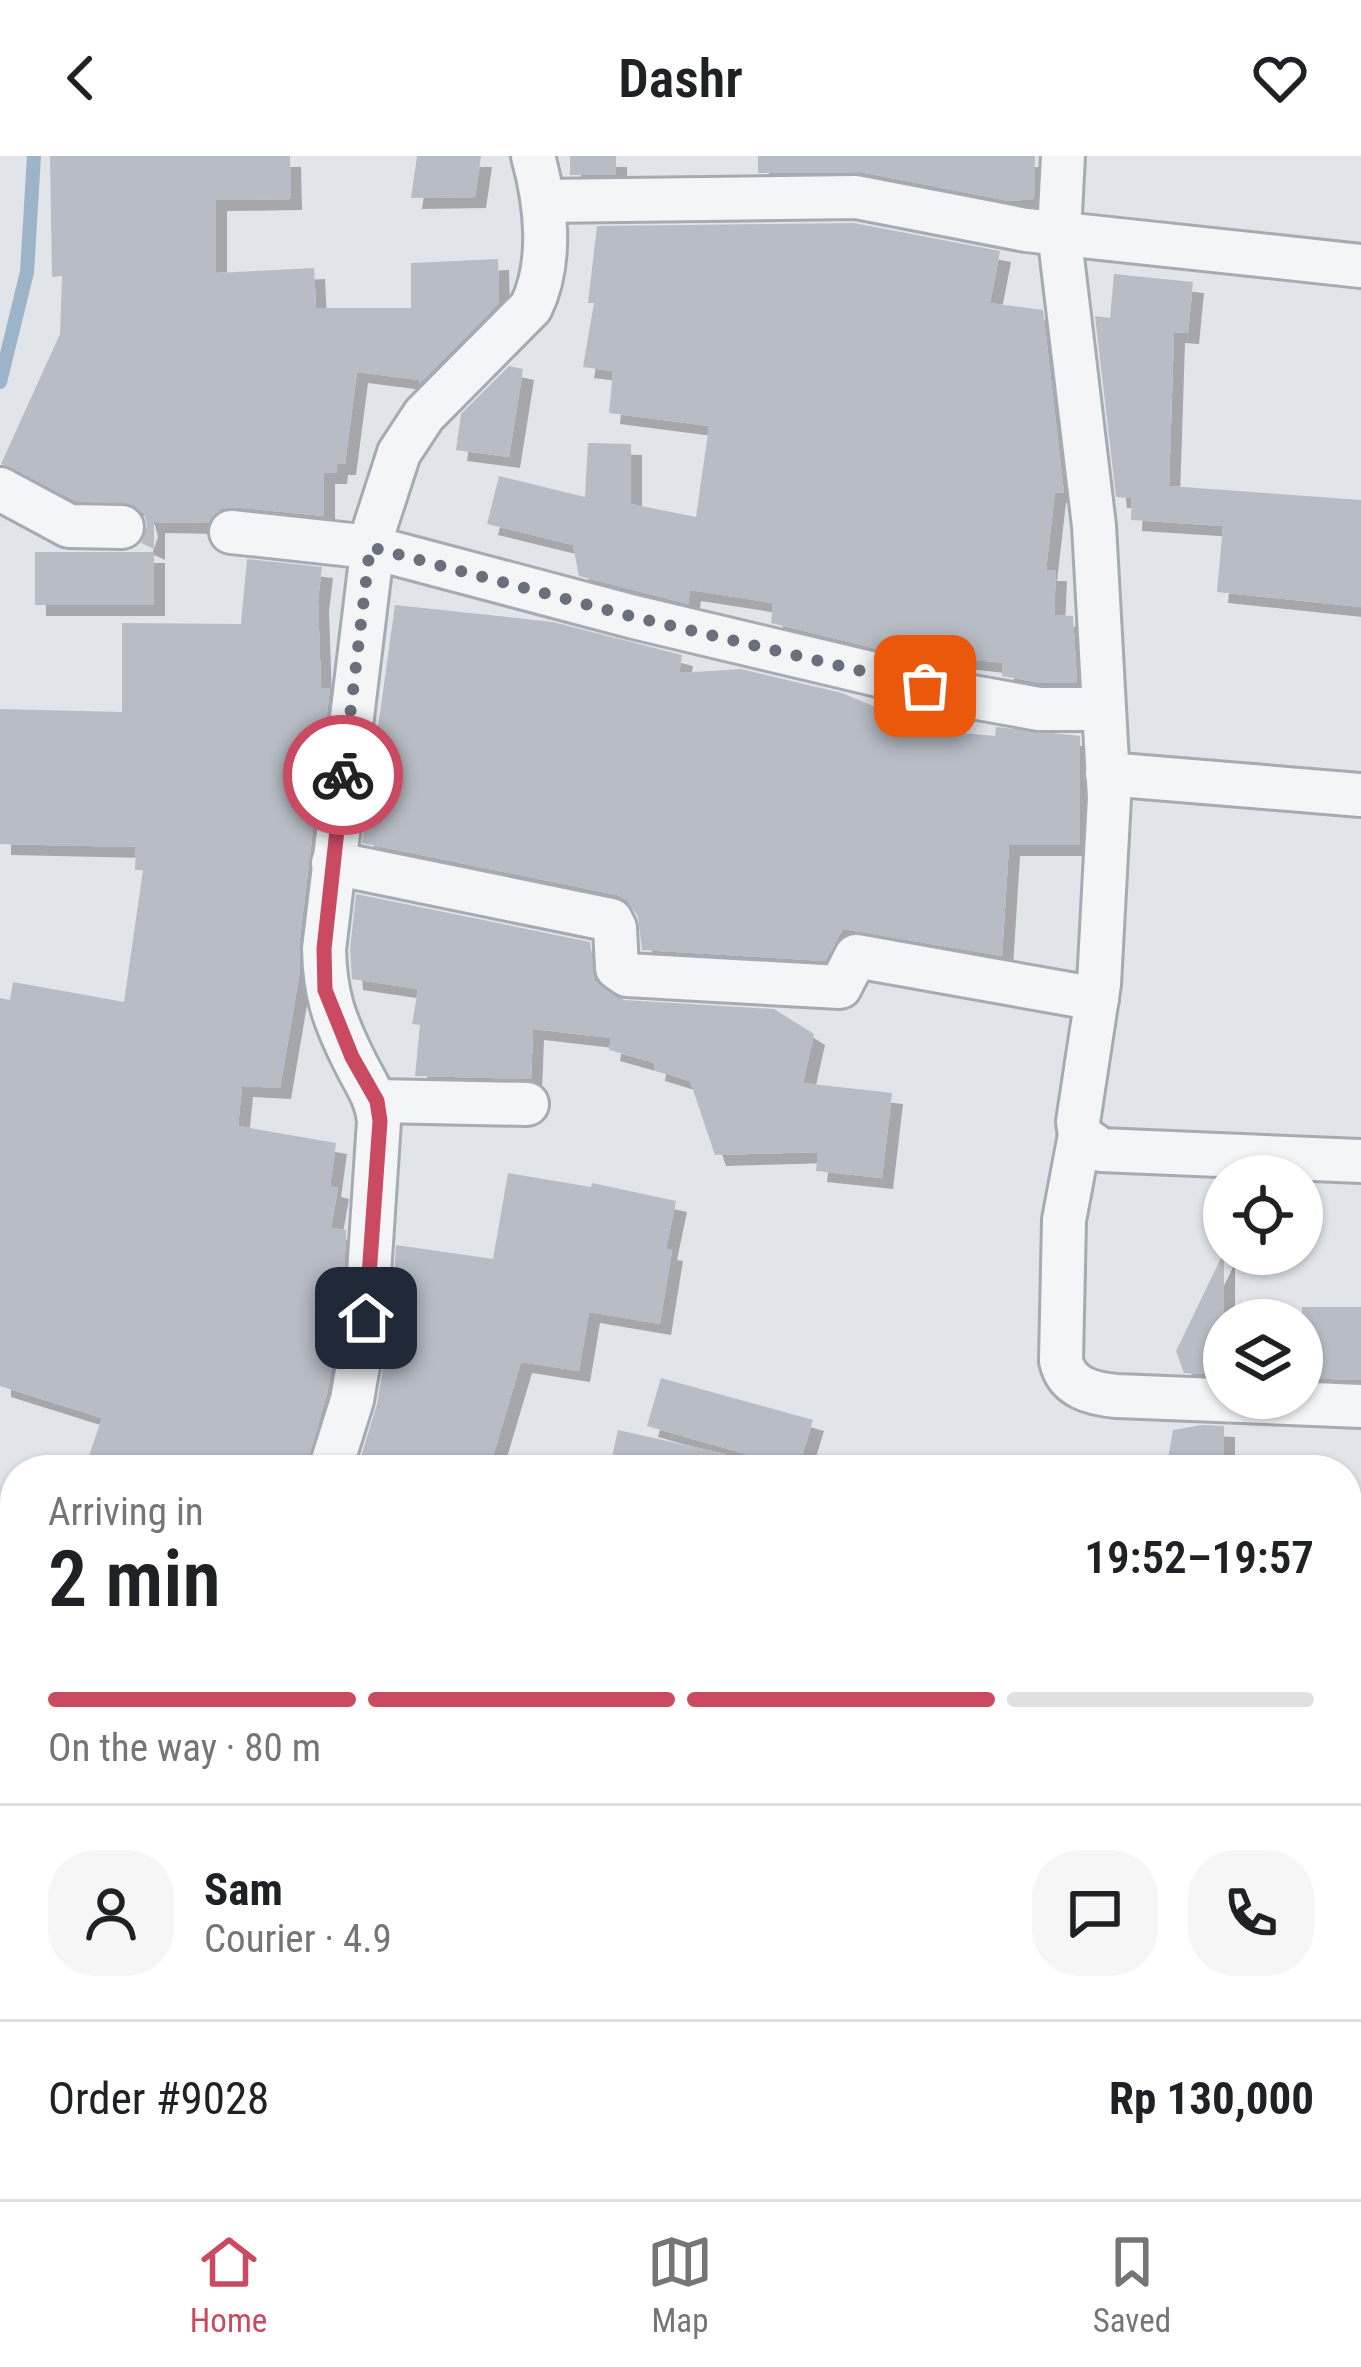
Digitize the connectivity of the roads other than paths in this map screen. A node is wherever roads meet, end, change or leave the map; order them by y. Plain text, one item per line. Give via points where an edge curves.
1 (532, 156) edge
2 (1063, 156) edge
3 (543, 201) junction
4 (1059, 232) junction
5 (1361, 266) edge
6 (0, 490) edge
7 (122, 527) dead end
8 (231, 532) dead end
9 (370, 547) junction
10 (1101, 709) junction
11 (1107, 774) junction
12 (1361, 795) edge
13 (333, 863) junction
14 (1097, 999) junction
15 (377, 1101) junction
16 (527, 1104) dead end
17 (1080, 1135) junction
18 (1361, 1161) edge
19 (1361, 1406) edge
20 (335, 1455) edge
21 (1210, 2199) edge
22 (1246, 2199) edge

1 - 3 street
2 - 4 street
3 - 4 street via 856,197
3 - 9 street via 541,286 531,307 424,415 399,453
4 - 5 street
4 - 10 street via 1094,526
6 - 7 street via 68,526
8 - 9 street
9 - 10 street via 967,696 1040,710
9 - 13 street
10 - 11 street
11 - 12 street
11 - 14 street
13 - 14 street via 610,920 617,968 627,975 840,987 856,956
13 - 15 street via 325,990
14 - 17 street
15 - 16 street
15 - 20 street via 366,1318
17 - 18 street via 1101,1150
17 - 19 street via 1064,1220 1061,1361 1073,1382 1092,1394
21 - 22 street

